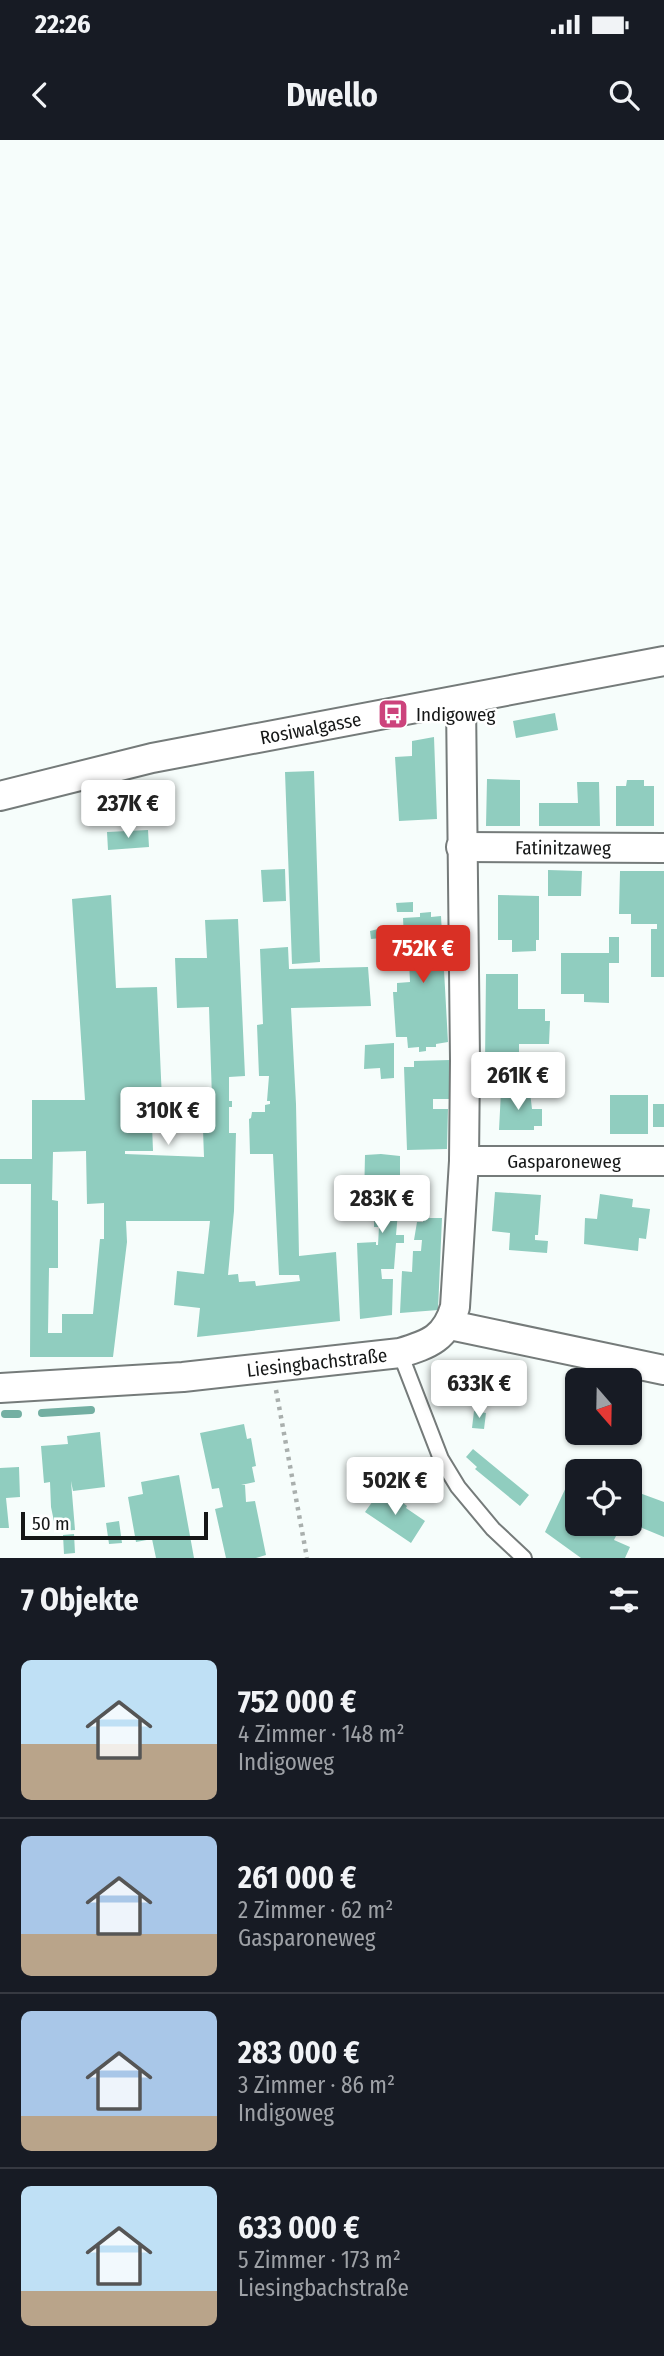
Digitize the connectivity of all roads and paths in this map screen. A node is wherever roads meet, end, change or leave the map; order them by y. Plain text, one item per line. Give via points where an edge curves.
1 (664, 661) edge
2 (461, 701) junction
3 (0, 796) edge
4 (461, 847) junction
5 (664, 848) edge
6 (464, 1161) junction
7 (664, 1161) edge
8 (450, 1325) junction
9 (400, 1353) junction
10 (272, 1368) junction
11 (664, 1370) edge
12 (0, 1388) edge
13 (307, 1558) edge
14 (524, 1558) edge

1 - 2 street, Rosiwalgasse
2 - 3 street, Rosiwalgasse via 152,758
2 - 4 street
4 - 5 street, Fatinitzaweg
4 - 6 street
6 - 7 street, Gasparoneweg
6 - 8 street
8 - 9 street, Liesingbachstraße
8 - 11 street
9 - 10 street, Liesingbachstraße
9 - 14 lane via 452,1478 493,1529
10 - 12 street, Liesingbachstraße
10 - 13 path

